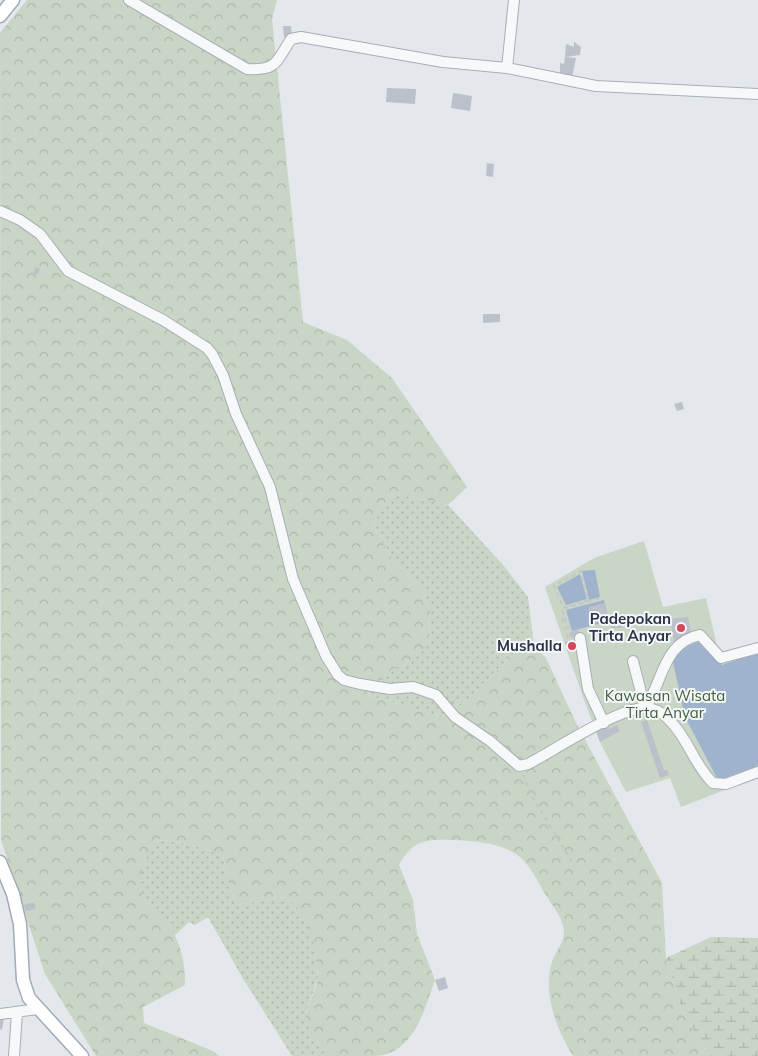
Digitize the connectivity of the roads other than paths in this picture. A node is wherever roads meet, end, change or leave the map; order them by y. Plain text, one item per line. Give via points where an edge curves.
1 (13, 0) edge
2 (128, 0) edge
3 (514, 0) edge
4 (0, 16) edge
5 (507, 68) junction
6 (758, 94) edge
7 (0, 211) edge
8 (574, 638) road end
9 (758, 648) edge
10 (633, 661) dead end
11 (645, 708) junction
12 (604, 723) junction
13 (758, 772) edge
14 (0, 862) edge
15 (38, 1009) junction
16 (17, 1013) junction
17 (0, 1014) edge
18 (14, 1056) edge
19 (82, 1056) edge

1 - 4 main road
2 - 5 lane via 247,68 268,69 274,66 291,39 301,37 443,62
3 - 5 lane
5 - 6 lane via 596,86
7 - 12 lane via 40,234 68,271 163,320 212,354 270,487 293,579 326,656 338,675 360,684 390,689 410,686 436,695 454,717 490,741 519,766
8 - 12 lane via 588,689
9 - 11 lane via 721,658 700,635 677,645 669,655 655,693
10 - 11 lane
11 - 12 lane
11 - 13 lane via 662,712 674,725 701,772 713,783 726,784
14 - 15 main road via 13,894 20,924 23,980 29,998
15 - 16 lane
15 - 19 main road
16 - 17 lane
16 - 18 lane

